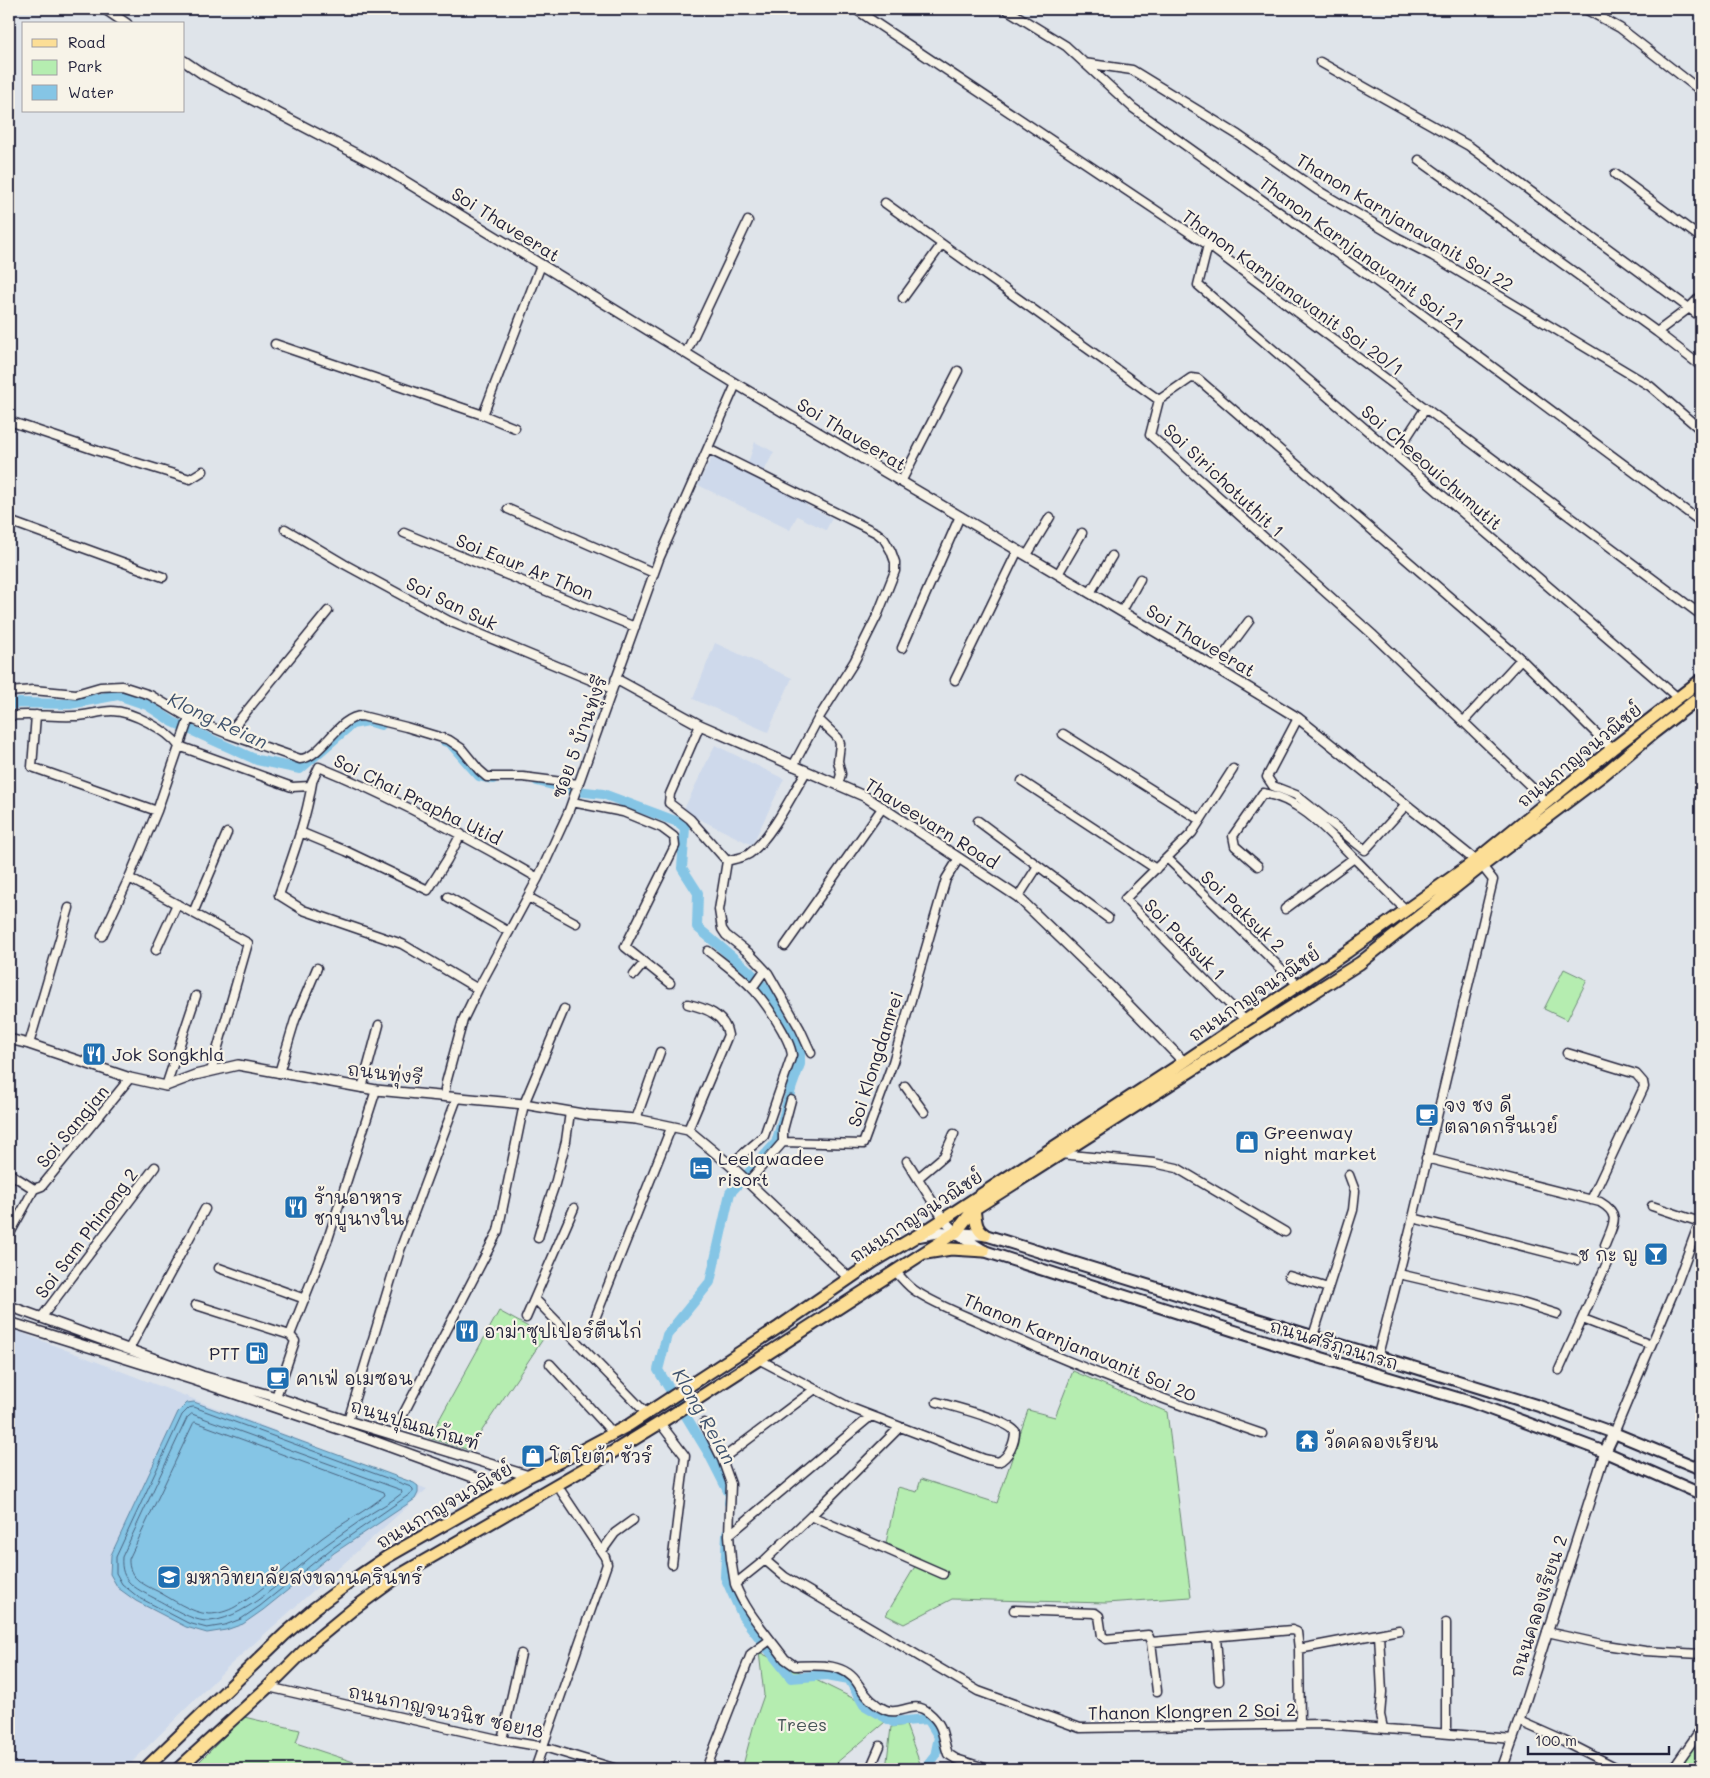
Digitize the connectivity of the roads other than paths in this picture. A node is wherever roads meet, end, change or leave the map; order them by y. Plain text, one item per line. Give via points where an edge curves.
1 (105, 9) edge
2 (855, 9) edge
3 (1006, 9) edge
4 (1584, 9) edge
5 (124, 22) edge
6 (185, 62) edge
7 (1320, 62) dead end
8 (1084, 63) junction
9 (1701, 91) edge
10 (1420, 160) dead end
11 (1615, 174) dead end
12 (885, 203) dead end
13 (748, 221) dead end
14 (1701, 238) edge
15 (942, 244) junction
16 (1208, 245) junction
17 (541, 265) junction
18 (1701, 296) edge
19 (903, 298) dead end
20 (1689, 308) junction
21 (1701, 317) edge
22 (1657, 332) junction
23 (275, 344) dead end
24 (686, 353) junction
25 (1701, 366) edge
26 (958, 371) dead end
27 (736, 384) junction
28 (1159, 400) junction
29 (1426, 409) junction
30 (482, 415) junction
31 (9, 422) edge
32 (515, 428) dead end
33 (1701, 430) edge
34 (708, 449) junction
35 (1395, 455) junction
36 (203, 471) dead end
37 (901, 482) junction
38 (508, 509) dead end
39 (960, 516) junction
40 (1050, 517) dead end
41 (9, 521) edge
42 (1701, 522) edge
43 (285, 529) dead end
44 (404, 533) dead end
45 (1082, 533) dead end
46 (1018, 550) junction
47 (1027, 555) junction
48 (1112, 556) dead end
49 (654, 573) junction
50 (1058, 574) junction
51 (163, 577) dead end
52 (1140, 579) dead end
53 (1090, 593) junction
54 (328, 610) dead end
55 (1122, 611) junction
56 (1701, 615) edge
57 (1249, 621) dead end
58 (634, 627) junction
59 (902, 648) dead end
60 (1521, 659) junction
61 (1215, 667) junction
62 (616, 679) junction
63 (956, 680) dead end
64 (1701, 680) edge
65 (612, 689) junction
66 (9, 692) edge
67 (1701, 696) edge
68 (1678, 698) junction
69 (36, 715) junction
70 (9, 716) edge
71 (1298, 718) junction
72 (189, 719) junction
73 (818, 719) junction
74 (1463, 722) junction
75 (700, 725) junction
76 (228, 734) junction
77 (1063, 734) dead end
78 (179, 746) junction
79 (1612, 749) junction
80 (793, 766) junction
81 (1233, 769) dead end
82 (806, 772) junction
83 (312, 781) junction
84 (1022, 781) dead end
85 (578, 784) junction
86 (838, 785) junction
87 (572, 802) junction
88 (1548, 803) junction
89 (1406, 805) junction
90 (883, 807) junction
91 (157, 811) junction
92 (1200, 820) junction
93 (978, 821) dead end
94 (300, 832) junction
95 (227, 833) dead end
96 (460, 834) junction
97 (959, 858) junction
98 (1167, 858) junction
99 (1354, 858) junction
100 (727, 861) junction
101 (1479, 864) junction
102 (1038, 866) junction
103 (1258, 866) dead end
104 (1156, 869) junction
105 (130, 878) junction
106 (538, 878) junction
107 (448, 897) dead end
108 (528, 897) junction
109 (1018, 897) junction
110 (177, 904) junction
111 (68, 908) dead end
112 (1285, 909) dead end
113 (1406, 910) junction
114 (193, 913) junction
115 (1108, 918) dead end
116 (576, 923) dead end
117 (509, 932) junction
118 (102, 936) dead end
119 (785, 946) dead end
120 (156, 950) dead end
121 (708, 951) dead end
122 (644, 963) junction
123 (317, 968) dead end
124 (764, 972) junction
125 (634, 975) dead end
126 (670, 983) dead end
127 (753, 985) junction
128 (1298, 985) junction
129 (478, 989) junction
130 (196, 996) dead end
131 (688, 1004) dead end
132 (564, 1009) dead end
133 (1245, 1020) junction
134 (378, 1025) dead end
135 (9, 1040) edge
136 (29, 1044) junction
137 (660, 1052) dead end
138 (810, 1053) dead end
139 (1567, 1053) dead end
140 (1184, 1062) junction
141 (211, 1071) junction
142 (279, 1073) junction
143 (130, 1078) junction
144 (166, 1086) junction
145 (905, 1086) dead end
146 (362, 1088) junction
147 (376, 1090) junction
148 (444, 1096) junction
149 (457, 1098) junction
150 (791, 1100) dead end
151 (524, 1104) junction
152 (570, 1112) junction
153 (924, 1112) dead end
154 (636, 1119) junction
155 (671, 1128) junction
156 (688, 1130) junction
157 (954, 1134) dead end
158 (783, 1142) junction
159 (1060, 1154) junction
160 (1426, 1158) junction
161 (907, 1161) dead end
162 (730, 1165) junction
163 (155, 1167) dead end
164 (9, 1173) edge
165 (1349, 1175) dead end
166 (918, 1178) junction
167 (748, 1182) junction
168 (34, 1188) junction
169 (1591, 1200) junction
170 (973, 1205) junction
171 (1652, 1206) dead end
172 (574, 1208) dead end
173 (205, 1209) dead end
174 (1413, 1218) junction
175 (944, 1220) junction
176 (1700, 1220) edge
177 (956, 1232) junction
178 (1285, 1232) dead end
179 (9, 1235) edge
180 (985, 1235) junction
181 (916, 1237) junction
182 (538, 1238) dead end
183 (1605, 1245) dead end
184 (984, 1251) junction
185 (922, 1254) junction
186 (1577, 1260) dead end
187 (1607, 1263) dead end
188 (219, 1268) dead end
189 (895, 1271) junction
190 (1399, 1274) junction
191 (1288, 1276) dead end
192 (850, 1279) junction
193 (1328, 1288) junction
194 (305, 1299) junction
195 (535, 1299) junction
196 (196, 1305) dead end
197 (9, 1306) edge
198 (1558, 1314) dead end
199 (596, 1316) dead end
200 (41, 1318) junction
201 (526, 1318) dead end
202 (1583, 1319) junction
203 (9, 1322) edge
204 (1274, 1324) junction
205 (290, 1335) junction
206 (1313, 1336) junction
207 (1269, 1341) junction
208 (1651, 1345) junction
209 (129, 1350) junction
210 (1378, 1355) junction
211 (760, 1360) junction
212 (550, 1364) dead end
213 (1559, 1370) dead end
214 (814, 1389) junction
215 (276, 1397) junction
216 (937, 1402) dead end
217 (651, 1410) junction
218 (871, 1416) junction
219 (348, 1421) junction
220 (663, 1421) junction
221 (704, 1423) dead end
222 (900, 1427) junction
223 (344, 1431) junction
224 (613, 1433) junction
225 (1614, 1433) junction
226 (393, 1434) junction
227 (1262, 1434) dead end
228 (1605, 1452) junction
229 (722, 1459) junction
230 (1701, 1469) edge
231 (529, 1476) junction
232 (556, 1485) junction
233 (506, 1489) junction
234 (540, 1494) junction
235 (1701, 1494) edge
236 (518, 1507) junction
237 (811, 1516) junction
238 (633, 1520) dead end
239 (729, 1535) junction
240 (602, 1551) junction
241 (765, 1560) junction
242 (672, 1564) dead end
243 (943, 1574) dead end
244 (735, 1584) junction
245 (1014, 1610) dead end
246 (1446, 1622) dead end
247 (1399, 1630) dead end
248 (1547, 1632) junction
249 (1379, 1634) junction
250 (1216, 1636) junction
251 (768, 1641) junction
252 (1151, 1642) junction
253 (1299, 1649) junction
254 (521, 1654) dead end
255 (1701, 1654) edge
256 (1219, 1681) dead end
257 (268, 1688) junction
258 (1156, 1691) dead end
259 (1519, 1721) junction
260 (1300, 1724) junction
261 (1383, 1728) junction
262 (1701, 1729) edge
263 (1446, 1733) junction
264 (1513, 1739) junction
265 (502, 1740) junction
266 (880, 1746) dead end
267 (544, 1747) junction
268 (967, 1766) edge
269 (145, 1769) edge
270 (178, 1769) edge
271 (535, 1769) edge
272 (617, 1769) edge
273 (706, 1769) edge
274 (870, 1769) edge
275 (988, 1769) edge
276 (1502, 1769) edge
277 (1619, 1769) edge
278 (1673, 1769) edge

1 - 5 street
2 - 16 street, Thanon Karnjanavanit Soi 20/1
3 - 8 street, Thanon Karnjanavanit Soi 21 via 1066,46
4 - 9 street via 1620,28
6 - 17 street, Soi Thaveerat via 385,169
7 - 20 street via 1469,146
8 - 33 street, Thanon Karnjanavanit Soi 22 via 1132,70 1238,135 1317,190 1650,386
8 - 42 street, Thanon Karnjanavanit Soi 21 via 1133,108 1415,309
10 - 22 street
11 - 14 street
12 - 15 street, Soi Sirichotuthit 1
13 - 24 street
15 - 19 street
15 - 28 street, Soi Sirichotuthit 1
16 - 29 street, Thanon Karnjanavanit Soi 20/1
16 - 35 street, Soi Cheeouichumutit via 1198,285
17 - 24 street, Soi Thaveerat
17 - 30 street
18 - 20 street
20 - 21 street
20 - 22 street
22 - 25 street
23 - 30 street
24 - 27 street, Soi Thaveerat
26 - 37 street
27 - 34 street, ซอย 5 บ้านทุ่งรี
27 - 37 street, Soi Thaveerat
28 - 60 street via 1191,378 1198,379
28 - 74 street, Soi Sirichotuthit 1 via 1150,435 1372,634
29 - 35 street
29 - 56 street, Thanon Karnjanavanit Soi 20/1
30 - 32 street
31 - 36 street via 190,479
34 - 49 street, ซอย 5 บ้านทุ่งรี
34 - 73 street via 877,533 891,551 895,571 878,614 854,662
35 - 68 street, Soi Cheeouichumutit
37 - 39 street, Soi Thaveerat
38 - 49 street
39 - 46 street, Soi Thaveerat
39 - 59 street
40 - 47 street
41 - 51 street
43 - 65 street, Soi San Suk via 449,621
44 - 58 street, Soi Eaur Ar Thon
45 - 50 street
46 - 47 street, Soi Thaveerat
46 - 63 street
47 - 50 street, Soi Thaveerat
48 - 53 street
49 - 58 street, ซอย 5 บ้านทุ่งรี
50 - 53 street, Soi Thaveerat
52 - 55 street
53 - 55 street, Soi Thaveerat
54 - 76 street
55 - 61 street, Soi Thaveerat
57 - 61 street
58 - 62 street, ซอย 5 บ้านทุ่งรี
60 - 74 street
60 - 79 street
61 - 71 street, Soi Thaveerat
62 - 65 street, ซอย 5 บ้านทุ่งรี
62 - 75 street, Thaveevarn Road
64 - 68 main road, ถนนกาญจนวณิชย์
65 - 85 street, ซอย 5 บ้านทุ่งรี
66 - 72 street via 33,690 76,694 100,687 122,686 150,695
67 - 101 main road, ถนนกาญจนวณิชย์ via 1604,774
68 - 79 main road, ถนนกาญจนวณิชย์
69 - 70 street
69 - 78 street via 76,716 120,711 144,720 174,739
69 - 91 street via 32,767
71 - 89 street, Soi Thaveerat
71 - 89 street via 1267,776 1273,786 1296,795 1364,850
72 - 76 street
72 - 78 street
73 - 80 street
73 - 86 street via 840,744
74 - 88 street, Soi Sirichotuthit 1
75 - 80 street, Thaveevarn Road
75 - 100 street via 669,803 690,819
76 - 85 street via 304,759 358,716 406,726 456,743 487,777 523,777
77 - 92 street
78 - 83 street, Soi Chai Prapha Utid via 292,787 310,786
78 - 91 street
79 - 88 main road, ถนนกาญจนวณิชย์
80 - 82 street, Thaveevarn Road
81 - 92 street
82 - 86 street, Thaveevarn Road
82 - 100 street via 758,846 748,854
83 - 94 street
83 - 96 street, Soi Chai Prapha Utid via 319,766
84 - 104 street
85 - 87 street, ซอย 5 บ้านทุ่งรี
86 - 90 street, Thaveevarn Road
87 - 106 street, ซอย 5 บ้านทุ่งรี
87 - 122 street via 623,812 662,828 674,838 676,846 625,947
88 - 101 main road, ถนนกาญจนวณิชย์
89 - 101 street, Soi Thaveerat
90 - 97 street, Thaveevarn Road
90 - 119 street
91 - 105 street
92 - 98 street
93 - 102 street
94 - 96 street via 428,890
94 - 129 street via 279,895 303,910 402,944
95 - 114 street
96 - 106 street, Soi Chai Prapha Utid
97 - 109 street, Thaveevarn Road
97 - 158 street, Soi Klongdamrei via 946,879 893,1062 863,1144
98 - 104 street
98 - 128 street, Soi Paksuk 2
99 - 103 street via 1319,822 1291,802 1264,793 1233,836 1235,846
99 - 112 street
99 - 113 street
100 - 124 street via 719,910 722,930 750,954
101 - 113 main road, ถนนกาญจนวณิชย์
101 - 159 main road, ถนนกาญจนวณิชย์ via 1360,963
101 - 160 street via 1493,880
102 - 109 street
102 - 115 street
104 - 133 street, Soi Paksuk 1 via 1126,900
105 - 110 street
105 - 118 street
106 - 108 street, ซอย 5 บ้านทุ่งรี
107 - 117 street
108 - 116 street
108 - 117 street, ซอย 5 บ้านทุ่งรี
109 - 140 street, Thaveevarn Road
110 - 114 street
110 - 120 street
111 - 136 street
113 - 128 main road, ถนนกาญจนวณิชย์
114 - 141 street via 248,943
117 - 129 street, ซอย 5 บ้านทุ่งรี
121 - 127 street
122 - 125 street
122 - 126 street
123 - 142 street via 295,1020
124 - 127 street
124 - 138 street via 800,1029
127 - 162 street via 789,1044 792,1055 764,1136
128 - 133 main road, ถนนกาญจนวณิชย์
129 - 148 street, ซอย 5 บ้านทุ่งรี via 463,1020
130 - 144 street
131 - 156 street via 710,1010 726,1026 728,1035
132 - 151 street
133 - 140 main road, ถนนกาญจนวณิชย์
134 - 146 street
135 - 136 street
136 - 143 street
137 - 154 street
139 - 169 street via 1636,1074 1644,1084
140 - 170 main road, ถนนกาญจนวณิชย์
141 - 142 street, ถนนทุ่งรี via 238,1065
141 - 144 street, ถนนทุ่งรี
142 - 146 street, ถนนทุ่งรี
143 - 144 street
143 - 168 street, Soi Sangjan via 42,1186
145 - 153 street
146 - 147 street, ถนนทุ่งรี
147 - 148 street, ถนนทุ่งรี
147 - 194 street
148 - 149 street, ถนนทุ่งรี
149 - 151 street, ถนนทุ่งรี
149 - 219 street via 400,1250
150 - 158 street
151 - 152 street, ถนนทุ่งรี
151 - 226 street via 498,1231
152 - 154 street, ถนนทุ่งรี
152 - 182 street via 566,1141
154 - 155 street, ถนนทุ่งรี
155 - 156 street, ถนนทุ่งรี
155 - 199 street
156 - 162 street
157 - 166 street via 944,1156
158 - 167 street
159 - 170 main road, ถนนกาญจนวณิชย์
159 - 178 street via 1177,1168
160 - 169 street
160 - 174 street
161 - 166 street
162 - 167 street
163 - 200 street, Soi Sam Phinong 2
164 - 168 street, Soi Sangjan
165 - 193 street via 1355,1191 1353,1210
166 - 175 street
167 - 192 street
168 - 179 street
169 - 183 street via 1610,1208 1614,1214
170 - 175 main road, ถนนกาญจนวณิชย์
170 - 177 main road, ถนนกาญจนวณิชย์
170 - 180 main road via 977,1227
171 - 176 street
172 - 195 street
173 - 209 street
174 - 186 street
174 - 190 street
175 - 177 street
175 - 181 main road, ถนนกาญจนวณิชย์
176 - 208 street
177 - 180 main road, ถนนศรีภูวนารถ
177 - 181 main road, ถนนศรีภูวนารถ
177 - 184 main road, ถนนศรีภูวนารถ
177 - 185 main road, ถนนกาญจนวณิชย์
180 - 204 main road, ถนนศรีภูวนารถ
181 - 192 main road, ถนนกาญจนวณิชย์
184 - 185 main road via 951,1249
184 - 207 main road, ถนนศรีภูวนารถ
185 - 189 main road, ถนนกาญจนวณิชย์
187 - 202 street
188 - 194 street
189 - 211 main road, ถนนกาญจนวณิชย์
189 - 227 street, Thanon Karnjanavanit Soi 20 via 922,1296 1088,1370
190 - 198 street
190 - 210 street
191 - 193 street
192 - 217 main road, ถนนกาญจนวณิชย์
193 - 206 street
194 - 205 street
195 - 201 street
195 - 217 street
196 - 205 street
197 - 200 street, ถนนปุณณกัณฑ์
200 - 209 street, ถนนปุณณกัณฑ์
202 - 208 street
202 - 213 street
203 - 223 street, ถนนปุณณกัณฑ์
204 - 206 main road, ถนนศรีภูวนารถ
204 - 207 main road
205 - 215 street via 295,1341
206 - 210 main road, ถนนศรีภูวนารถ
207 - 228 main road, ถนนศรีภูวนารถ via 1471,1402
208 - 225 street
209 - 215 street, ถนนปุณณกัณฑ์ via 202,1376
210 - 225 main road, ถนนศรีภูวนารถ
211 - 214 street
211 - 220 main road, ถนนกาญจนวณิชย์
212 - 224 street
214 - 218 street
214 - 229 street
215 - 219 street, ถนนปุณณกัณฑ์
216 - 222 street via 1012,1428 1015,1433 1006,1457 1000,1462 992,1461
217 - 224 main road, ถนนกาญจนวณิชย์
218 - 222 street
218 - 239 street
219 - 223 street
219 - 226 street, ถนนปุณณกัณฑ์
220 - 232 main road, ถนนกาญจนวณิชย์
220 - 242 street via 685,1456
221 - 229 street
222 - 237 street
223 - 233 street, ถนนปุณณกัณฑ์
224 - 231 main road, ถนนกาญจนวณิชย์
225 - 228 main road
225 - 230 main road, ถนนศรีภูวนารถ
226 - 231 street, ถนนปุณณกัณฑ์
228 - 235 main road, ถนนศรีภูวนารถ
228 - 248 street, ถนนคลองเรียน 2
229 - 239 street via 731,1484
231 - 233 main road, ถนนกาญจนวณิชย์
231 - 234 main road
232 - 234 main road, ถนนกาญจนวณิชย์
232 - 240 street
233 - 236 main road
233 - 269 main road, ถนนกาญจนวณิชย์ via 387,1557 316,1608
234 - 236 main road, ถนนกาญจนวณิชย์
236 - 257 main road, ถนนกาญจนวณิชย์ via 400,1575 312,1642
237 - 241 street
237 - 243 street
238 - 240 street
239 - 244 street
240 - 267 street via 607,1560 606,1566
241 - 244 street
241 - 260 street, Thanon Klongren 2 Soi 2 via 785,1577 978,1691 1080,1728
244 - 251 street via 741,1600
245 - 252 street via 1095,1613 1099,1616 1105,1639 1148,1635
246 - 263 street
247 - 249 street
248 - 255 street via 1645,1651
248 - 259 street, ถนนคลองเรียน 2
249 - 253 street
249 - 261 street
250 - 252 street
250 - 253 street via 1292,1630 1297,1632
250 - 256 street
251 - 268 street via 793,1665 826,1665 843,1671 880,1708 891,1712 916,1707 929,1712 940,1727 948,1754
251 - 273 street via 751,1654
252 - 258 street
253 - 260 street
254 - 265 street
257 - 265 street, ถนนกาญจนวนิช ซอย18
257 - 270 main road, ถนนกาญจนวณิชย์
259 - 264 street, ถนนคลองเรียน 2
259 - 277 street
260 - 261 street, Thanon Klongren 2 Soi 2
261 - 263 street, Thanon Klongren 2 Soi 2
262 - 278 street
263 - 264 street, Thanon Klongren 2 Soi 2
264 - 276 street, ถนนคลองเรียน 2
265 - 267 street, ถนนกาญจนวนิช ซอย18
266 - 274 street
267 - 271 street
267 - 272 street, ถนนกาญจนวนิช ซอย18
268 - 275 street

